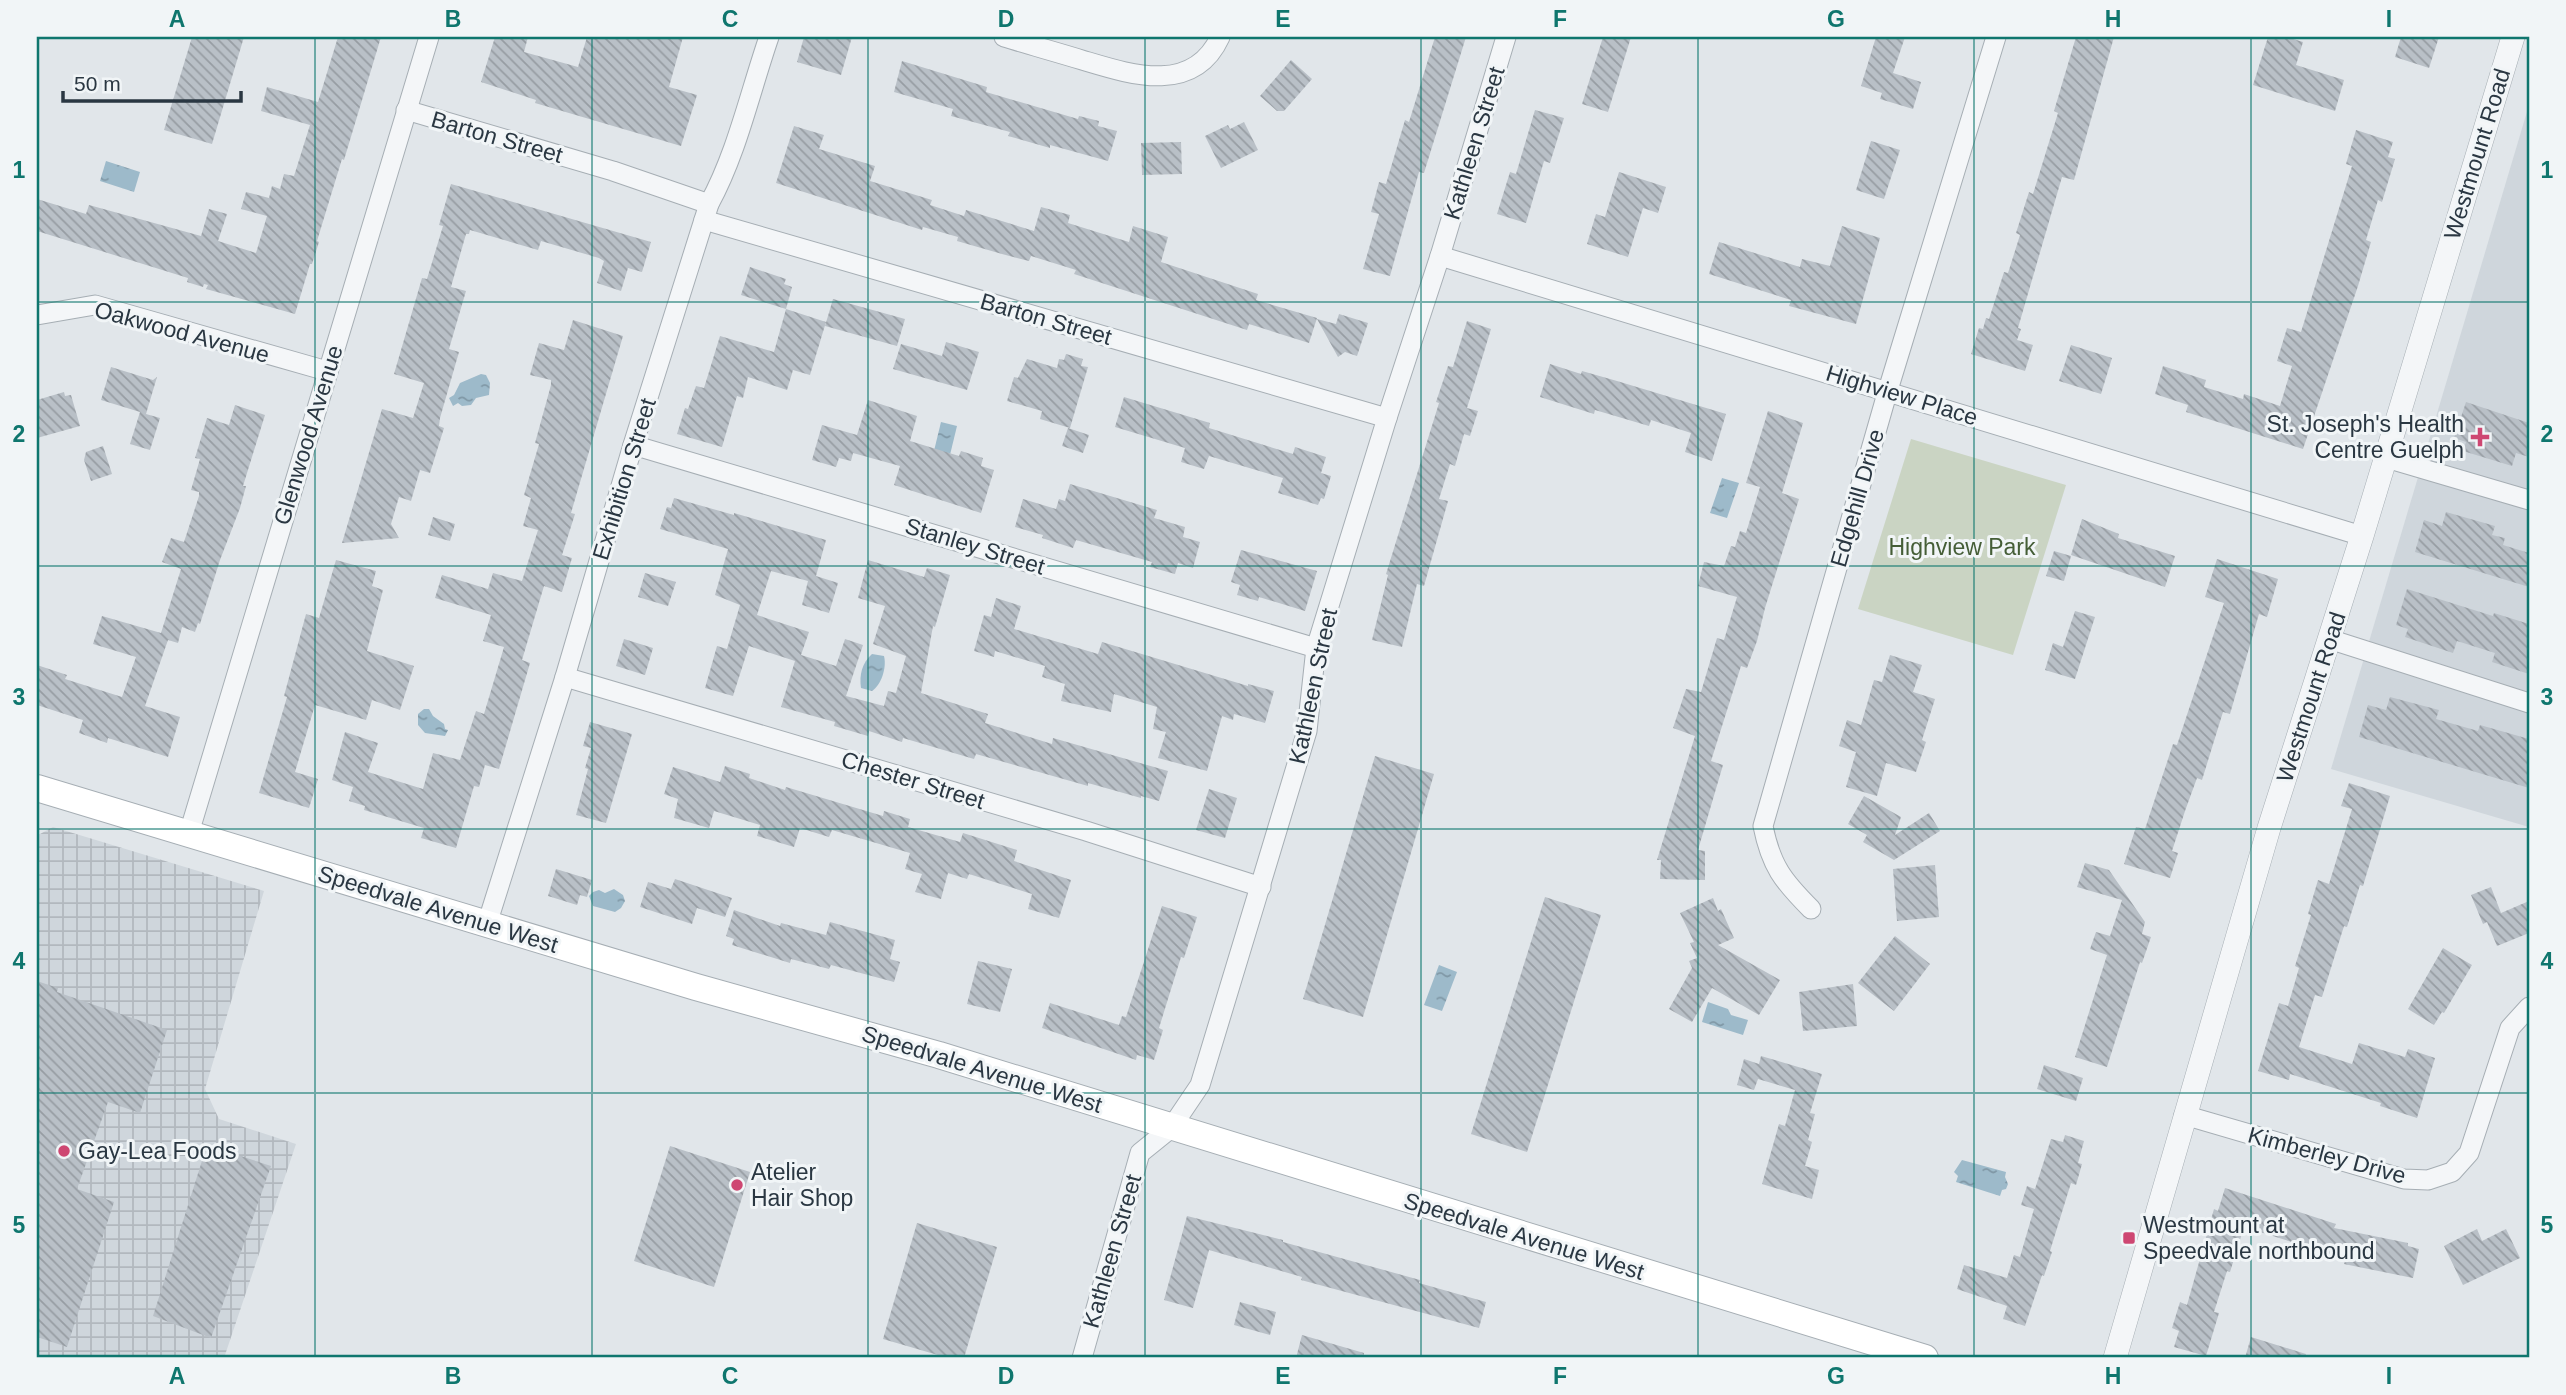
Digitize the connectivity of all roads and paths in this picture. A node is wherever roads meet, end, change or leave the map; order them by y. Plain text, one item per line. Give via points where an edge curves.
1 (429, 37) edge
2 (768, 37) edge
3 (1004, 37) edge
4 (1220, 37) edge
5 (1506, 37) edge
6 (1996, 37) edge
7 (2513, 37) edge
8 (406, 110) junction
9 (707, 212) junction
10 (1440, 256) junction
11 (37, 315) edge
12 (327, 371) junction
13 (1888, 390) junction
14 (1387, 418) junction
15 (633, 445) junction
16 (2386, 458) junction
17 (2529, 500) edge
18 (2362, 536) junction
19 (2329, 639) junction
20 (1316, 648) junction
21 (565, 677) junction
22 (2529, 703) edge
23 (37, 788) edge
24 (189, 833) junction
25 (1261, 887) junction
26 (1811, 909) dead end
27 (487, 924) junction
28 (2529, 1007) edge
29 (2184, 1115) junction
30 (1171, 1128) junction
31 (1082, 1358) edge
32 (1925, 1358) edge
33 (2116, 1358) edge

1 - 8 street, Glenwood Avenue
2 - 9 street, Exhibition Street
3 - 4 street via 1129,75 1154,77 1181,74 1216,46
5 - 10 street, Kathleen Street
6 - 13 street, Edgehill Drive
7 - 16 street, Westmount Road
8 - 9 street, Barton Street via 613,171
8 - 12 street, Glenwood Avenue
9 - 14 street, Barton Street
9 - 15 street, Exhibition Street
10 - 13 street, Highview Place
10 - 14 street, Kathleen Street
11 - 12 street, Oakwood Avenue via 94,305
12 - 24 street, Glenwood Avenue
13 - 18 street, Highview Place
13 - 26 street, Edgehill Drive via 1763,826 1769,852 1786,883
14 - 20 street, Kathleen Street
15 - 20 street, Stanley Street
15 - 21 street, Exhibition Street
16 - 17 street
16 - 18 street, Westmount Road
18 - 19 street, Westmount Road
19 - 22 street
19 - 29 street, Westmount Road
20 - 25 street, Kathleen Street via 1307,731
21 - 25 street, Chester Street
21 - 27 street, Exhibition Street
23 - 24 main road, Speedvale Avenue West
24 - 27 main road, Speedvale Avenue West
25 - 30 street, Kathleen Street via 1200,1085
27 - 30 main road, Speedvale Avenue West via 939,1055
28 - 29 street, Kimberley Drive via 2510,1028 2469,1153 2452,1172 2428,1180 2404,1179
29 - 33 street, Westmount Road
30 - 31 street, Kathleen Street via 1140,1153
30 - 32 main road, Speedvale Avenue West

